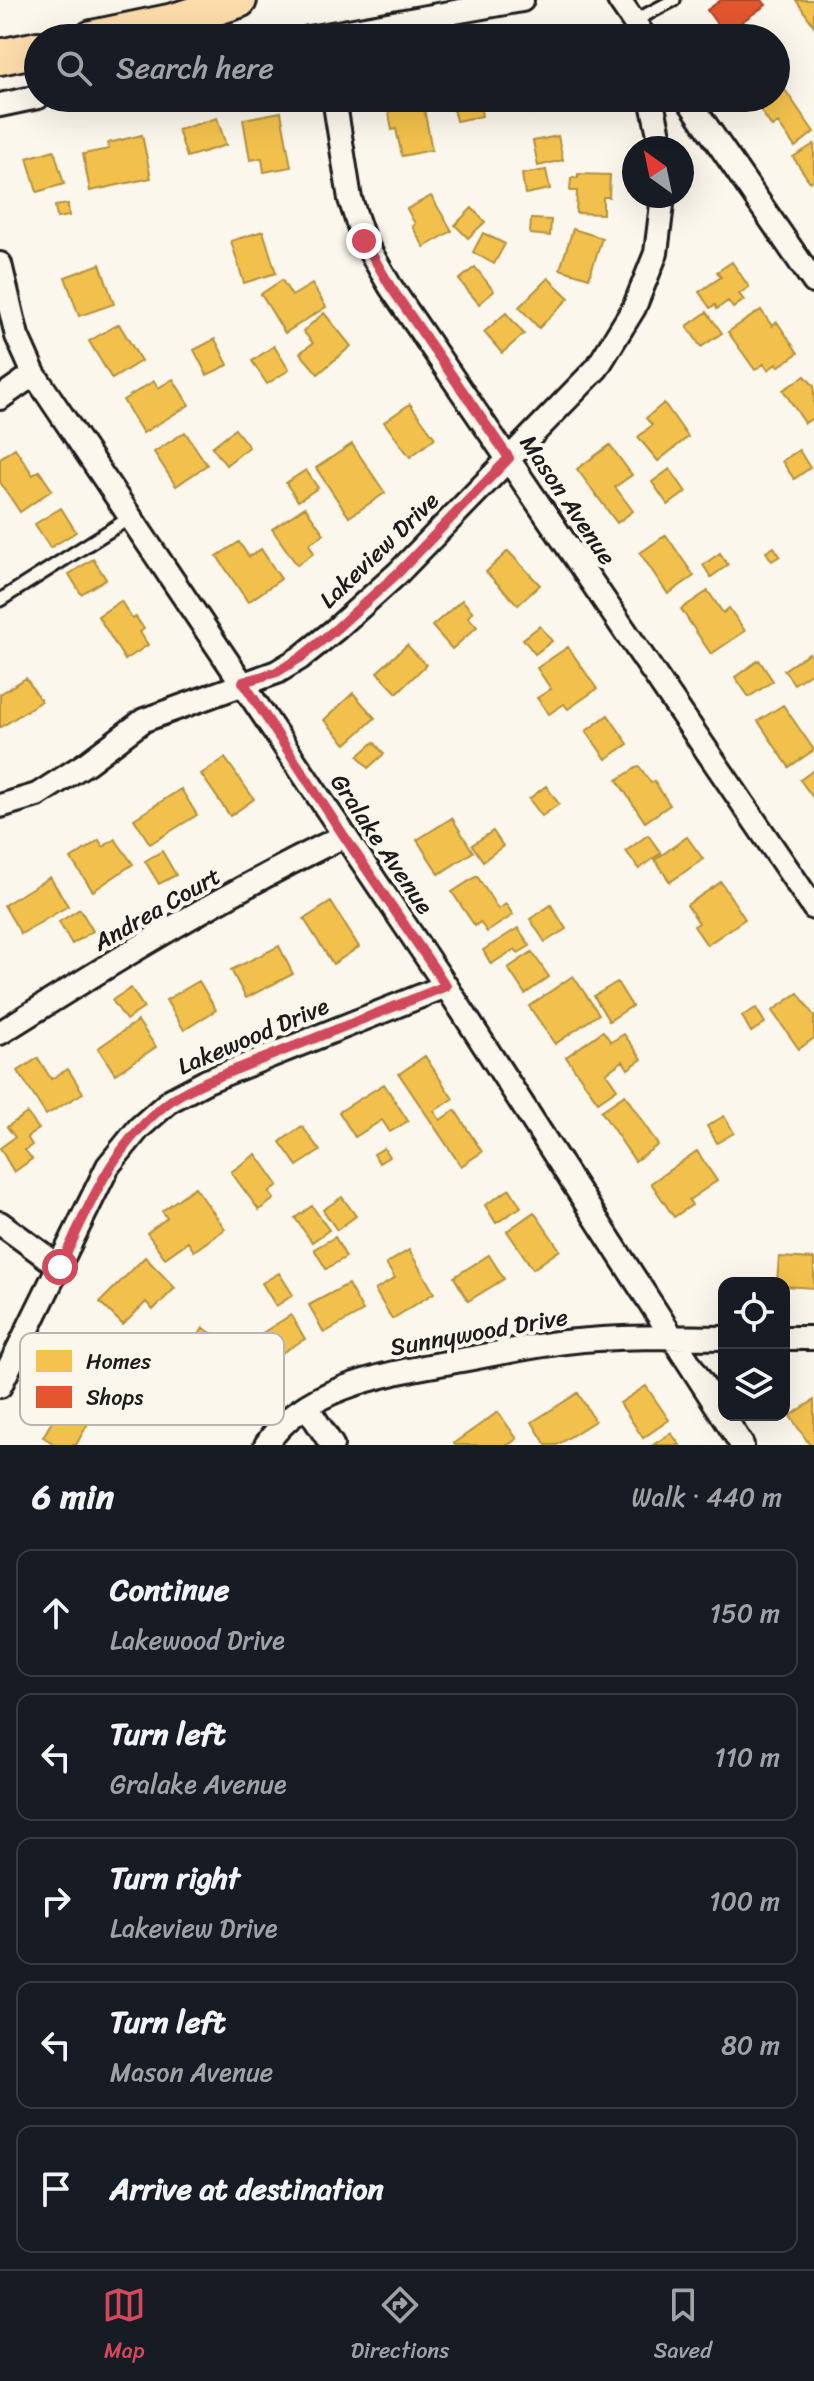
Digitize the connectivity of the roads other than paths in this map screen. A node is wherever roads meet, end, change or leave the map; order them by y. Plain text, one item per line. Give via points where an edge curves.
1 (239, 0) edge
2 (522, 0) edge
3 (617, 0) edge
4 (674, 0) edge
5 (160, 24) edge
6 (390, 24) edge
7 (631, 24) edge
8 (646, 24) edge
9 (24, 52) edge
10 (0, 57) edge
11 (24, 100) edge
12 (0, 105) edge
13 (336, 112) edge
14 (654, 112) edge
15 (697, 112) edge
16 (659, 136) edge
17 (662, 208) edge
18 (0, 264) edge
19 (814, 282) edge
20 (34, 374) junction
21 (0, 398) edge
22 (509, 458) junction
23 (131, 517) junction
24 (0, 600) edge
25 (243, 682) junction
26 (0, 806) edge
27 (344, 836) junction
28 (814, 908) edge
29 (446, 986) junction
30 (0, 1033) edge
31 (0, 1223) edge
32 (60, 1267) junction
33 (27, 1333) edge
34 (672, 1337) junction
35 (718, 1338) edge
36 (790, 1338) edge
37 (814, 1338) edge
38 (20, 1346) edge
39 (0, 1386) edge
40 (307, 1407) junction
41 (284, 1424) edge
42 (283, 1425) edge
43 (266, 1445) edge
44 (332, 1445) edge
45 (742, 1445) edge

1 - 5 main road
2 - 6 street
3 - 7 street
4 - 8 lane
9 - 10 main road
11 - 12 street
13 - 22 street, Mason Avenue via 350,199 364,241
14 - 16 street
15 - 19 street
17 - 22 street, Lakeview Drive via 656,253 634,308 597,368
18 - 20 street, Gralake Avenue via 17,336
20 - 21 street
20 - 23 street, Gralake Avenue
22 - 25 street, Lakeview Drive via 336,629 277,672
22 - 28 street, Mason Avenue
23 - 24 lane
23 - 25 street, Gralake Avenue
25 - 26 street, Lakeview Drive via 144,720 37,795
25 - 27 street, Gralake Avenue
27 - 29 street, Gralake Avenue
27 - 30 street, Andrea Court via 239,891
29 - 32 street, Lakewood Drive via 171,1100 108,1166
29 - 34 street, Gralake Avenue
31 - 32 street
32 - 33 street, Lakewood Drive
34 - 35 street, Sunnywood Drive
34 - 40 street, Sunnywood Drive via 565,1342 375,1376
34 - 45 street, Gralake Avenue
36 - 37 street
38 - 39 street, Lakewood Drive
40 - 41 street, Sunnywood Drive
40 - 44 street
42 - 43 street, Sunnywood Drive

